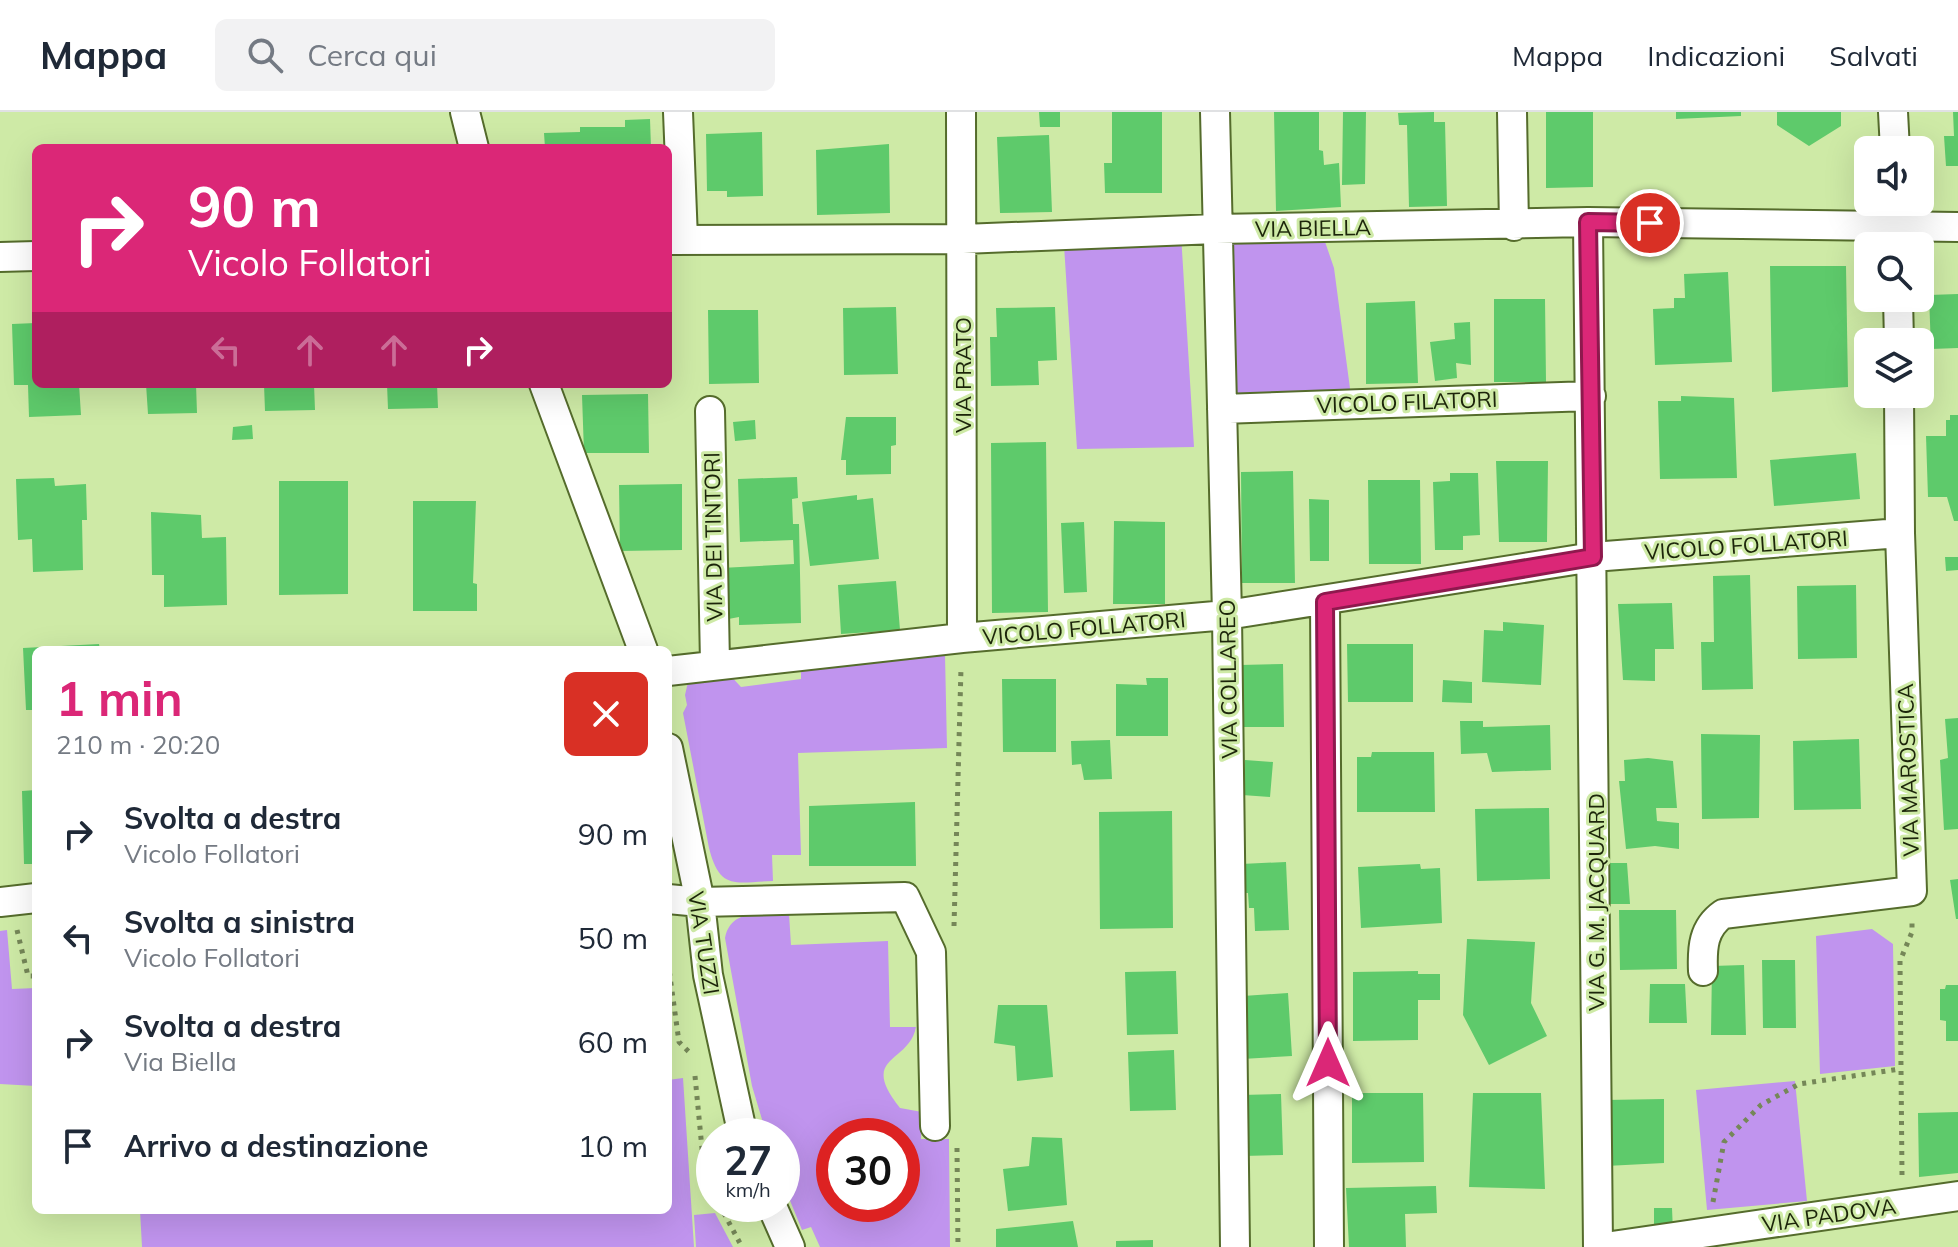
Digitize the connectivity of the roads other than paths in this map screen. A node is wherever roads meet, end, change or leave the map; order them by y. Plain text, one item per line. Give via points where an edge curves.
1 (465, 112) edge
2 (678, 112) edge
3 (961, 112) edge
4 (1215, 112) edge
5 (1512, 112) edge
6 (1893, 112) edge
7 (1894, 136) edge
8 (473, 144) edge
9 (1588, 222) junction
10 (1898, 225) edge
11 (1514, 226) junction
12 (1958, 227) edge
13 (1216, 229) junction
14 (675, 239) edge
15 (963, 239) junction
16 (32, 256) edge
17 (0, 257) edge
18 (545, 388) edge
19 (1591, 396) junction
20 (1899, 408) edge
21 (1222, 409) junction
22 (710, 411) dead end
23 (1900, 533) junction
24 (1593, 557) junction
25 (1325, 602) junction
26 (1227, 615) junction
27 (962, 638) junction
28 (642, 646) edge
29 (715, 663) junction
30 (672, 670) edge
31 (672, 767) edge
32 (672, 899) edge
33 (32, 900) edge
34 (700, 902) junction
35 (7, 911) edge
36 (1703, 971) dead end
37 (739, 1118) edge
38 (935, 1126) dead end
39 (1958, 1196) edge
40 (779, 1222) edge
41 (790, 1247) edge
42 (1235, 1247) edge
43 (1329, 1247) edge
44 (1598, 1247) edge
45 (1605, 1247) edge

1 - 8 street
2 - 14 street
3 - 15 street, VIA PRATO
4 - 13 street, VIA COLLAREO
5 - 11 street
6 - 7 street
9 - 10 street, VIA BIELLA
9 - 11 street, VIA BIELLA
9 - 19 street
10 - 12 street, VIA BIELLA
11 - 13 street, VIA BIELLA
13 - 15 street, VIA BIELLA
13 - 21 street, VIA COLLAREO
14 - 15 street, VIA BIELLA
15 - 27 street, VIA PRATO
16 - 17 street
18 - 28 street
19 - 21 street, VICOLO FILATORI
19 - 24 street
20 - 23 street, VIA MAROSTICA
21 - 26 street, VIA COLLAREO
22 - 29 street, VIA DEI TINTORI
23 - 24 street, VICOLO FOLLATORI
23 - 36 street, VIA MAROSTICA via 1912,891 1723,914 1705,935
24 - 25 street, VICOLO FOLLATORI
24 - 44 street, VIA G. M. JACQUARD
25 - 26 street, VICOLO FOLLATORI
25 - 43 street
26 - 27 street, VICOLO FOLLATORI
26 - 42 street, VIA COLLAREO
27 - 29 street, VICOLO FOLLATORI
29 - 30 street, VICOLO FOLLATORI
31 - 34 street, VIA TUZZI
32 - 34 street
33 - 35 street
34 - 37 street, VIA TUZZI via 708,975
34 - 38 street via 905,897 931,952
39 - 45 street, VIA PADOVA
40 - 41 street

